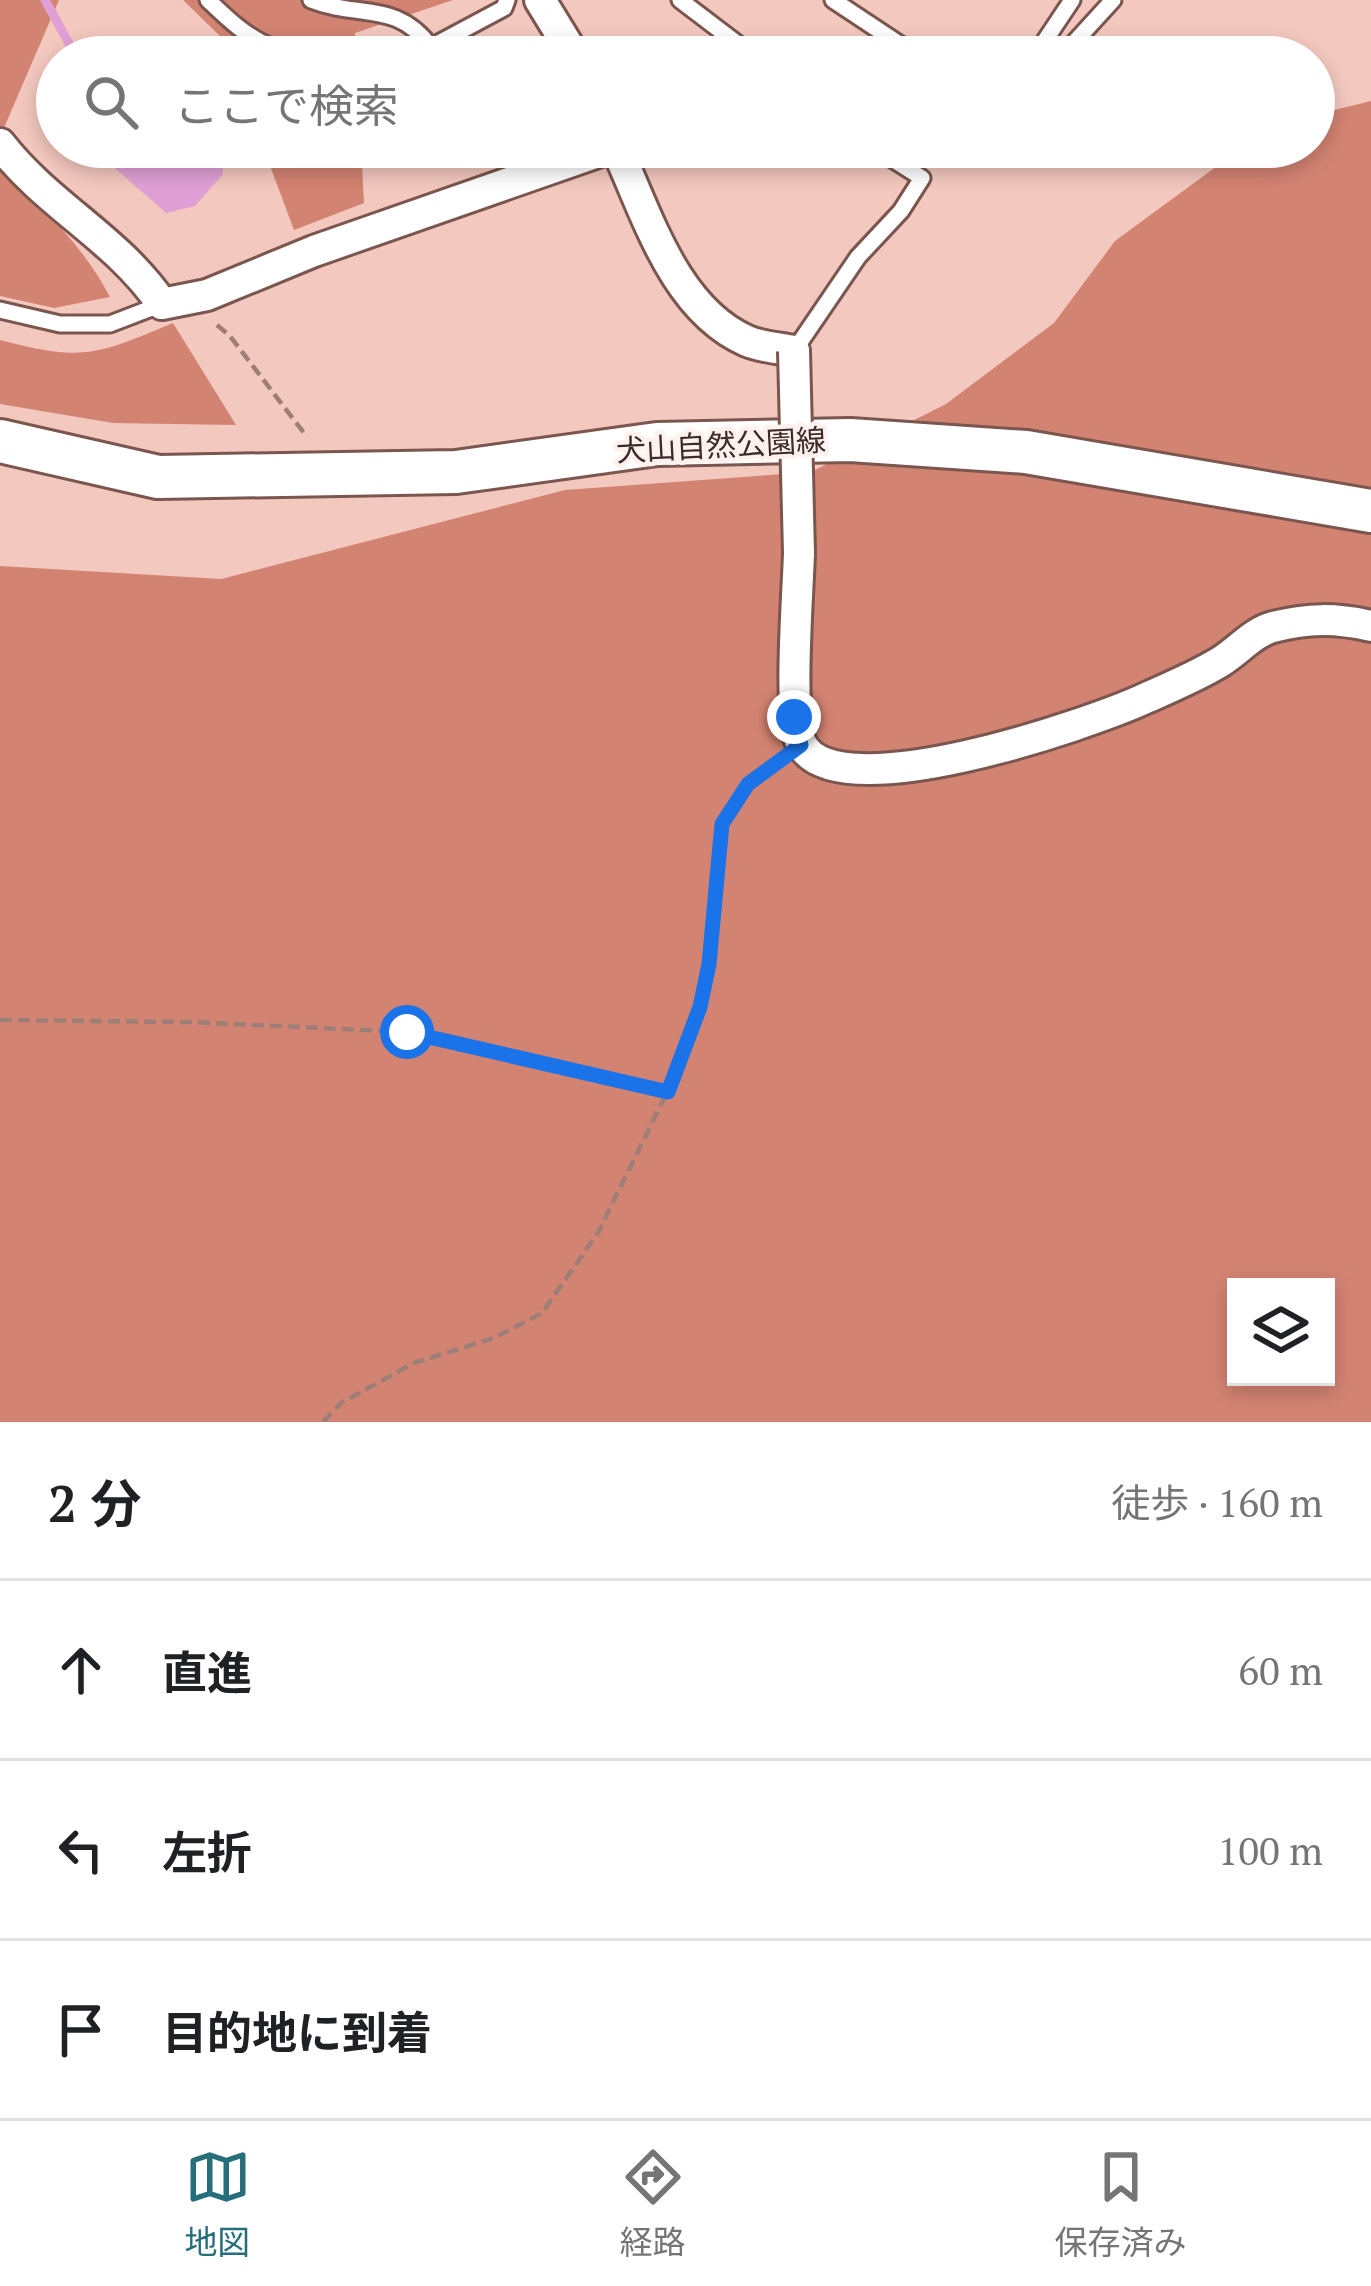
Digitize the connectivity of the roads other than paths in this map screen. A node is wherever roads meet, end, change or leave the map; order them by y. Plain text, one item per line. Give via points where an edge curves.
1 (208, 0) edge
2 (311, 0) edge
3 (507, 0) edge
4 (540, 0) edge
5 (680, 0) edge
6 (833, 0) edge
7 (1072, 0) edge
8 (1114, 0) edge
9 (250, 36) edge
10 (420, 36) edge
11 (452, 36) edge
12 (562, 36) edge
13 (727, 36) edge
14 (887, 36) edge
15 (1048, 36) edge
16 (1081, 36) edge
17 (0, 144) edge
18 (554, 168) edge
19 (624, 168) edge
20 (906, 168) edge
21 (174, 302) junction
22 (0, 310) edge
23 (794, 351) junction
24 (0, 441) edge
25 (1371, 511) edge
26 (1371, 626) edge

1 - 9 lane
2 - 10 lane via 390,12
3 - 11 lane
4 - 12 street
5 - 13 lane
6 - 14 lane
7 - 15 lane
8 - 16 lane
17 - 21 street via 26,178
18 - 21 street
19 - 23 street via 678,280 717,323 749,342
20 - 23 lane via 922,178
21 - 22 lane via 110,324 60,324
23 - 26 street, bridge via 794,717 815,760 845,768 958,760 1142,700 1222,662 1267,628 1333,617
24 - 25 main road, 犬山自然公園線 via 158,477 456,472 657,444 850,440 1026,452

